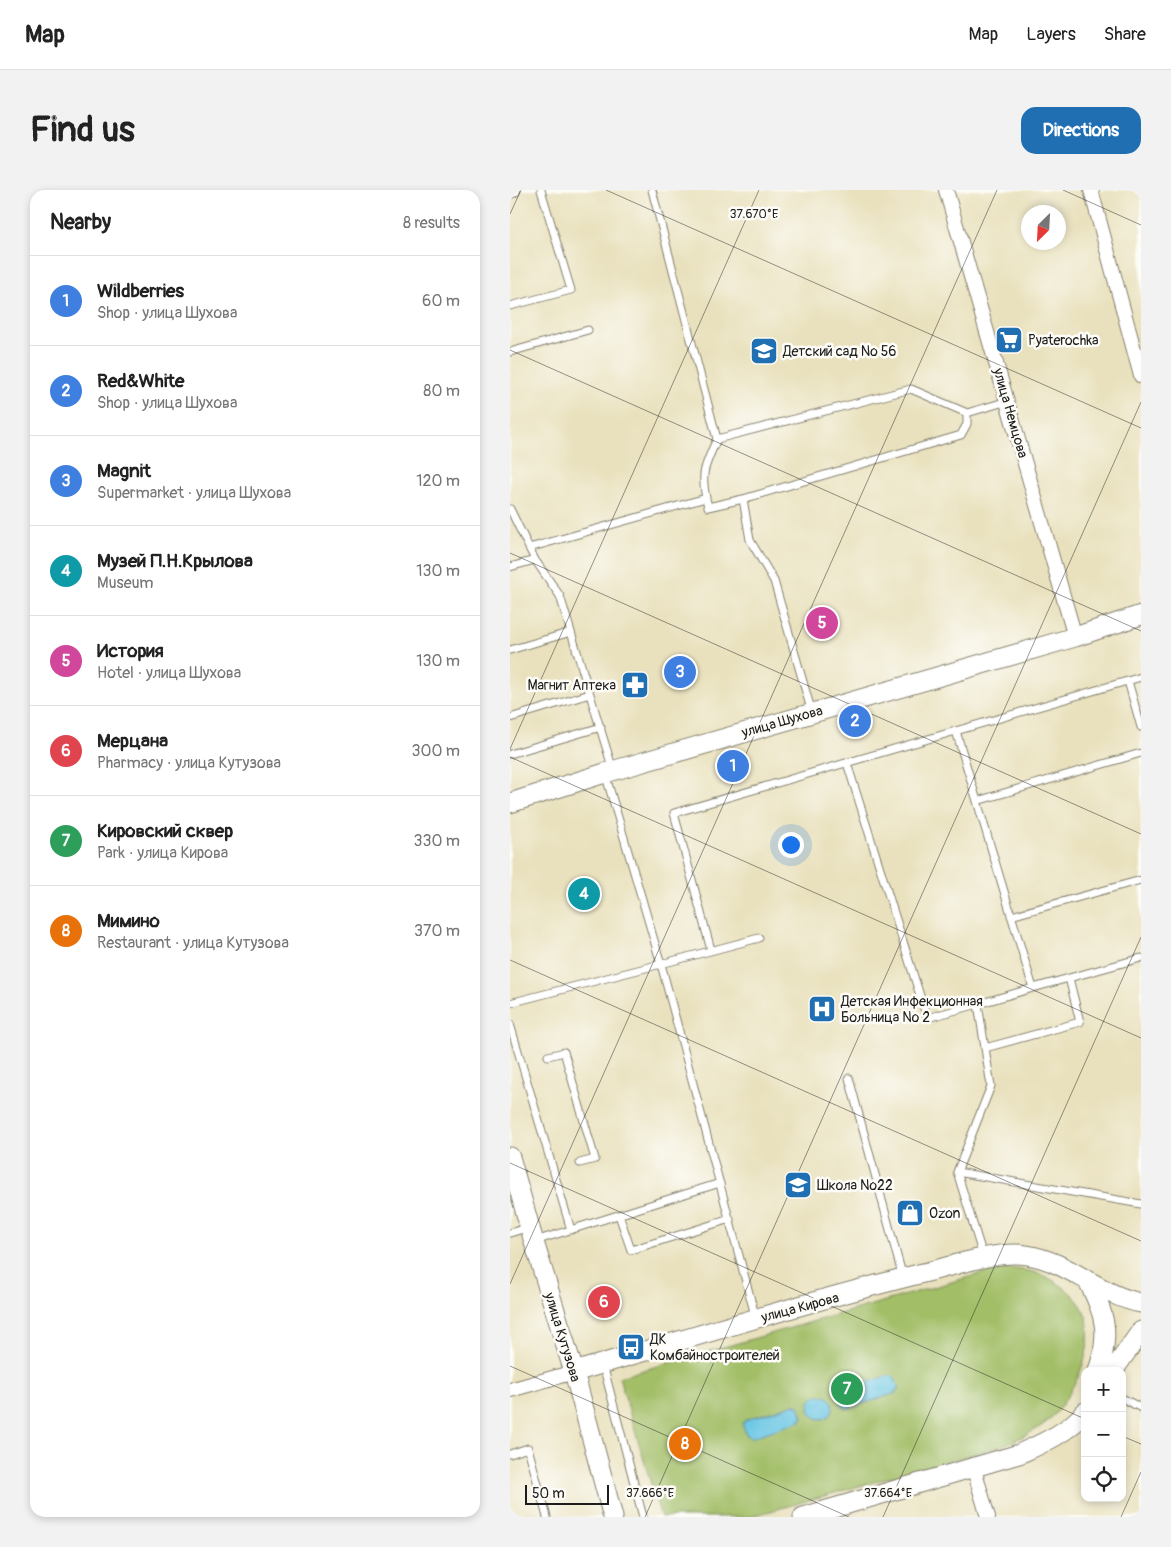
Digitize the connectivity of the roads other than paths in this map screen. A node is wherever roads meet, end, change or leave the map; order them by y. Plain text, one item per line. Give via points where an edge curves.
1 (541, 190) edge
2 (652, 190) edge
3 (946, 190) edge
4 (1091, 190) edge
5 (510, 306) edge
6 (588, 330) dead end
7 (1137, 336) edge
8 (510, 352) edge
9 (1141, 376) edge
10 (1008, 402) junction
11 (967, 413) junction
12 (717, 439) junction
13 (706, 498) junction
14 (743, 498) junction
15 (510, 509) edge
16 (529, 548) junction
17 (535, 560) junction
18 (510, 567) edge
19 (1141, 616) edge
20 (571, 632) junction
21 (1075, 637) junction
22 (510, 650) edge
23 (1141, 677) edge
24 (1128, 681) junction
25 (590, 694) junction
26 (812, 713) junction
27 (510, 718) edge
28 (1141, 727) edge
29 (600, 728) junction
30 (956, 731) junction
31 (1141, 753) edge
32 (510, 754) edge
33 (847, 762) junction
34 (610, 772) junction
35 (977, 801) junction
36 (510, 803) edge
37 (1141, 880) edge
38 (1011, 916) junction
39 (759, 938) dead end
40 (711, 950) junction
41 (1141, 958) edge
42 (661, 964) junction
43 (1069, 978) junction
44 (1033, 988) junction
45 (510, 1002) edge
46 (978, 1004) junction
47 (510, 1024) edge
48 (985, 1048) junction
49 (548, 1056) dead end
50 (849, 1078) dead end
51 (510, 1157) edge
52 (580, 1164) dead end
53 (958, 1172) junction
54 (720, 1183) junction
55 (1141, 1204) edge
56 (619, 1215) junction
57 (730, 1219) junction
58 (571, 1230) junction
59 (510, 1233) edge
60 (532, 1234) junction
61 (984, 1258) junction
62 (903, 1278) junction
63 (1089, 1283) junction
64 (1141, 1303) edge
65 (756, 1319) junction
66 (1141, 1331) edge
67 (602, 1364) junction
68 (1099, 1367) edge
69 (1116, 1367) edge
70 (574, 1372) junction
71 (510, 1390) edge
72 (1126, 1400) edge
73 (1141, 1408) edge
74 (1081, 1414) edge
75 (510, 1454) edge
76 (973, 1466) junction
77 (547, 1517) edge
78 (613, 1517) edge
79 (643, 1517) edge
80 (803, 1517) edge
81 (988, 1517) edge

1 - 5 lane via 571,290
2 - 12 lane
3 - 10 street, улица Немцова
4 - 7 street
6 - 8 lane
7 - 9 street
10 - 11 lane
10 - 21 street, улица Немцова
11 - 12 lane via 911,389
11 - 14 lane via 967,424 961,435
12 - 13 lane via 703,470
13 - 14 lane via 708,507
13 - 16 lane
14 - 26 lane via 750,540 774,581
15 - 16 lane
16 - 17 lane
17 - 18 lane
17 - 20 lane via 560,596
19 - 21 main road, улица Шухова
20 - 22 lane
20 - 25 lane
21 - 26 main road, улица Шухова
23 - 24 lane
24 - 28 lane
24 - 30 lane
25 - 27 lane
25 - 29 lane
26 - 34 main road, улица Шухова
29 - 32 lane
29 - 34 lane
30 - 33 lane
30 - 35 lane
31 - 35 lane
33 - 40 lane via 674,813
33 - 46 lane via 927,1018
34 - 36 main road, улица Шухова
34 - 42 lane
35 - 38 lane
37 - 38 lane
38 - 44 lane
39 - 40 lane
40 - 42 lane
41 - 43 lane
42 - 45 lane
42 - 54 lane
43 - 44 lane
43 - 48 lane via 1080,1022
44 - 46 lane
46 - 48 lane
47 - 58 lane
48 - 53 lane via 991,1086
49 - 52 lane via 564,1052 595,1159
50 - 62 lane
51 - 60 main road, улица Кутузова
53 - 55 lane
53 - 61 lane
54 - 56 lane
54 - 57 lane
56 - 57 lane via 631,1250
56 - 58 lane
57 - 65 lane
58 - 60 lane
59 - 60 lane
60 - 70 main road, улица Кутузова
61 - 62 main road, улица Кирова
61 - 63 main road, улица Кирова via 1027,1255 1068,1270
62 - 65 main road, улица Кирова
63 - 64 main road, улица Кирова
63 - 68 main road via 1104,1322 1106,1342
65 - 67 main road, улица Кирова
66 - 69 main road
67 - 70 main road, улица Кирова
67 - 79 lane
70 - 71 street, улица Кирова
70 - 78 main road, улица Кутузова
72 - 73 lane
74 - 76 main road via 1044,1442 1019,1454
75 - 77 lane via 528,1448
76 - 80 main road
76 - 81 street

